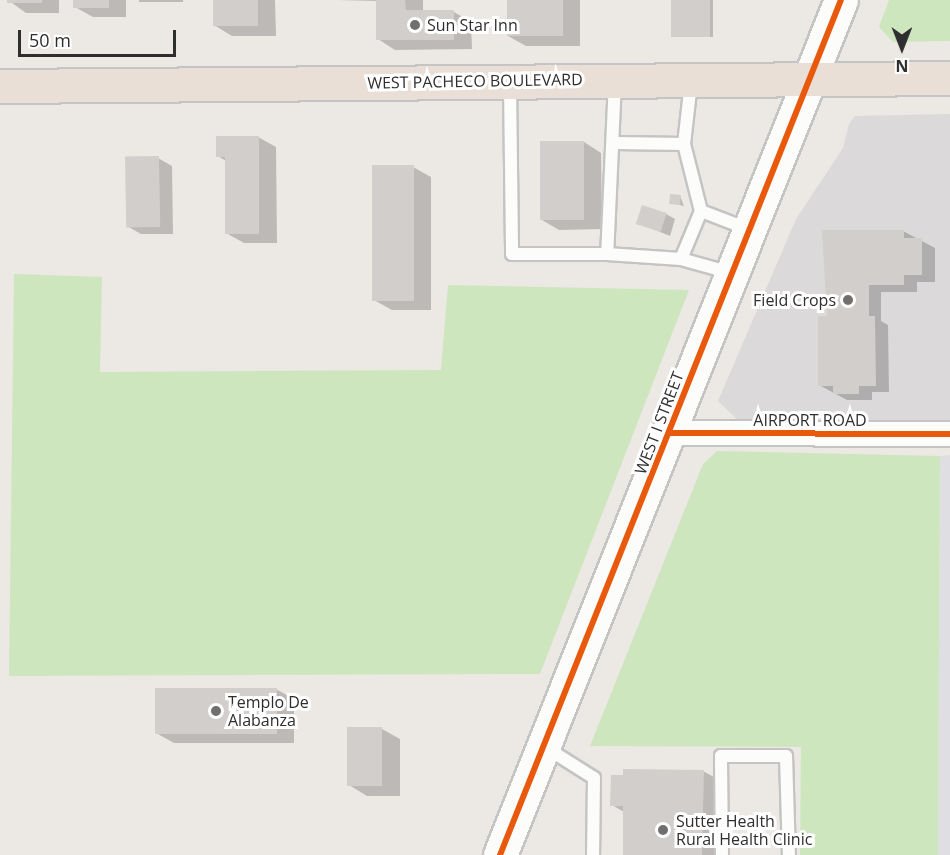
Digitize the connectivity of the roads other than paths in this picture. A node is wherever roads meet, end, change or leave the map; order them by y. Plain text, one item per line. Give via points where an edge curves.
1 (841, 0) edge
2 (950, 78) edge
3 (615, 80) junction
4 (691, 80) junction
5 (510, 81) junction
6 (809, 82) junction
7 (0, 87) edge
8 (615, 143) junction
9 (684, 144) junction
10 (701, 211) junction
11 (748, 229) junction
12 (607, 254) junction
13 (681, 259) junction
14 (731, 273) junction
15 (670, 432) junction
16 (950, 434) edge
17 (544, 747) junction
18 (500, 855) edge
19 (593, 855) edge
20 (723, 855) edge
21 (789, 855) edge

1 - 6 street, WEST I STREET
2 - 6 highway, WEST PACHECO BOULEVARD
3 - 4 highway, WEST PACHECO BOULEVARD
3 - 5 highway, WEST PACHECO BOULEVARD
3 - 8 lane
4 - 6 highway, WEST PACHECO BOULEVARD
4 - 9 lane
5 - 7 highway, WEST PACHECO BOULEVARD
5 - 12 lane via 512,254
6 - 11 street, WEST I STREET
8 - 9 lane
8 - 12 lane via 609,166
9 - 10 lane
10 - 11 lane
10 - 13 lane
11 - 14 street, WEST I STREET
12 - 13 lane
13 - 14 lane
14 - 15 street, WEST I STREET
15 - 16 street, AIRPORT ROAD
15 - 17 street, WEST I STREET
17 - 18 street, WEST I STREET
17 - 19 lane via 594,778
20 - 21 lane via 721,756 786,756

